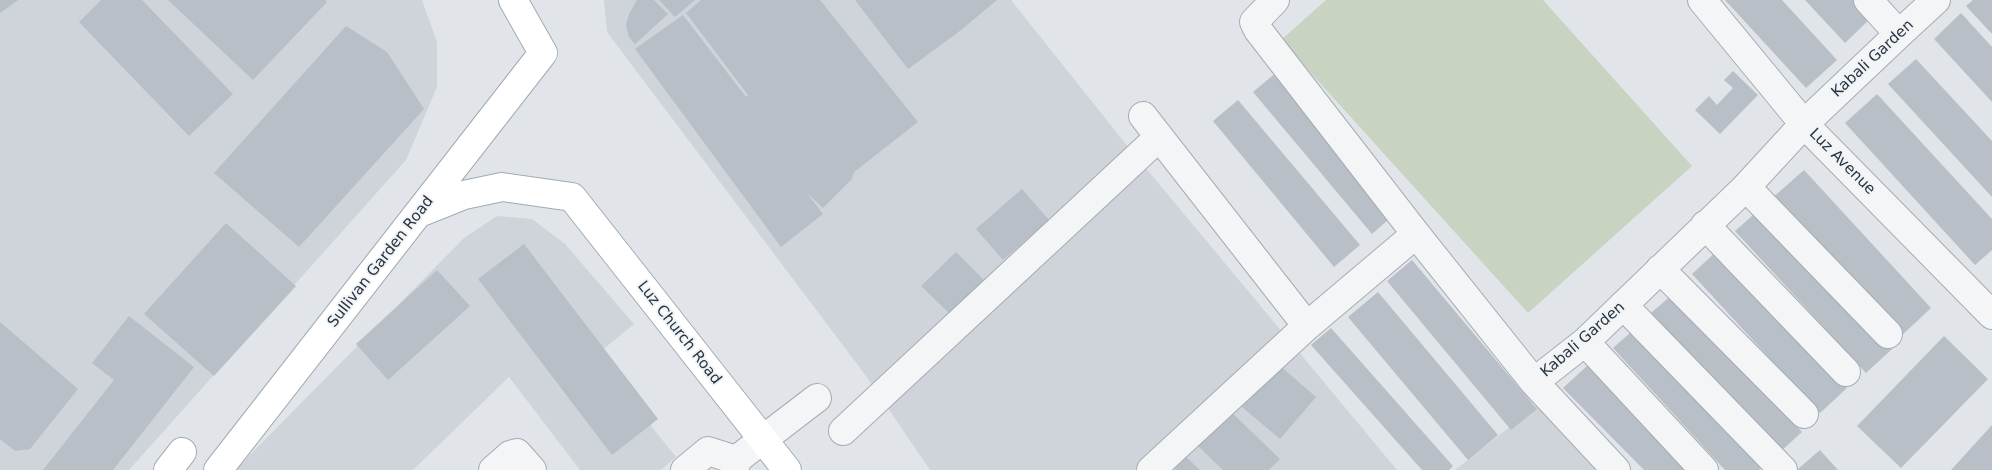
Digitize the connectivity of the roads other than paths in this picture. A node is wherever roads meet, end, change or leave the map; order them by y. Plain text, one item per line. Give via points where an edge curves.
1 (513, 0) edge
2 (1275, 0) edge
3 (1702, 0) edge
4 (1868, 0) edge
5 (1936, 0) edge
6 (1899, 34) junction
7 (1804, 124) junction
8 (1746, 186) junction
9 (419, 213) junction
10 (1705, 225) junction
11 (1416, 234) junction
12 (1660, 269) junction
13 (1623, 305) junction
14 (1992, 315) edge
15 (1307, 326) junction
16 (1888, 334) dead end
17 (1585, 342) junction
18 (1846, 372) dead end
19 (1534, 382) junction
20 (817, 398) dead end
21 (1804, 414) dead end
22 (843, 431) dead end
23 (764, 440) junction
24 (736, 465) edge
25 (218, 470) edge
26 (493, 470) edge
27 (532, 470) edge
28 (685, 470) edge
29 (787, 470) edge
30 (1151, 470) edge
31 (1616, 470) edge
32 (1704, 470) edge
33 (1782, 470) edge

1 - 9 main road, Sullivan Garden Road via 543,53
2 - 11 street, Kabali Garden via 1254,22
3 - 7 street, Luz Avenue
4 - 6 street
5 - 6 street, Kabali Garden
6 - 7 street, Kabali Garden
7 - 8 street, Kabali Garden
7 - 14 street, Luz Avenue
8 - 10 street, Kabali Garden
8 - 16 street
9 - 23 main road, Luz Church Road via 464,194 502,187 572,196
9 - 25 main road, Sullivan Garden Road
10 - 12 street, Kabali Garden
10 - 18 street
11 - 15 street
11 - 19 street, Kabali Garden
12 - 13 street, Kabali Garden
12 - 21 street
13 - 17 street, Kabali Garden
13 - 33 street
15 - 22 street via 1151,126
15 - 30 street
17 - 19 street, Kabali Garden
17 - 32 street
19 - 31 street
20 - 23 street
23 - 24 street
23 - 29 main road, Luz Church Road
24 - 28 street via 708,451
26 - 27 street via 517,453

